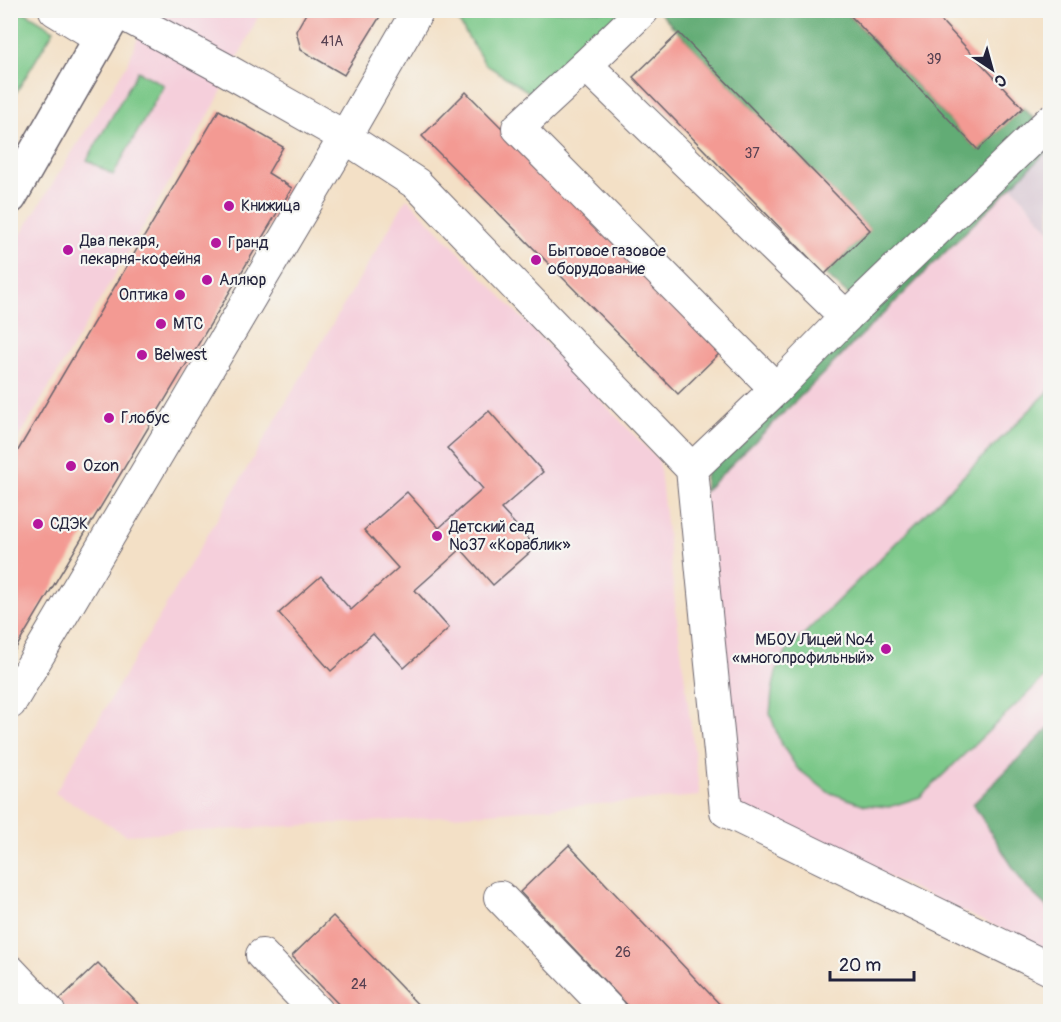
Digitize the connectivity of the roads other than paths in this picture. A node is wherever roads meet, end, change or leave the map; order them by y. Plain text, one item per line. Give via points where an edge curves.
1 (55, 10) edge
2 (418, 10) edge
3 (643, 10) edge
4 (112, 20) edge
5 (586, 65) junction
6 (1050, 121) edge
7 (345, 137) junction
8 (10, 197) edge
9 (846, 317) junction
10 (776, 389) junction
11 (692, 469) junction
12 (10, 703) edge
13 (500, 897) dead end
14 (262, 955) dead end
15 (1050, 969) edge
16 (10, 971) edge
17 (49, 1011) edge
18 (317, 1011) edge
19 (611, 1011) edge

1 - 4 street
2 - 7 street
3 - 5 street
4 - 7 street via 221,66
4 - 8 main road
5 - 9 street
5 - 10 street via 518,128
6 - 9 street
7 - 11 street via 417,184
7 - 12 street
9 - 10 street
10 - 11 street
11 - 15 street via 726,811
13 - 19 street
14 - 18 street
16 - 17 street

